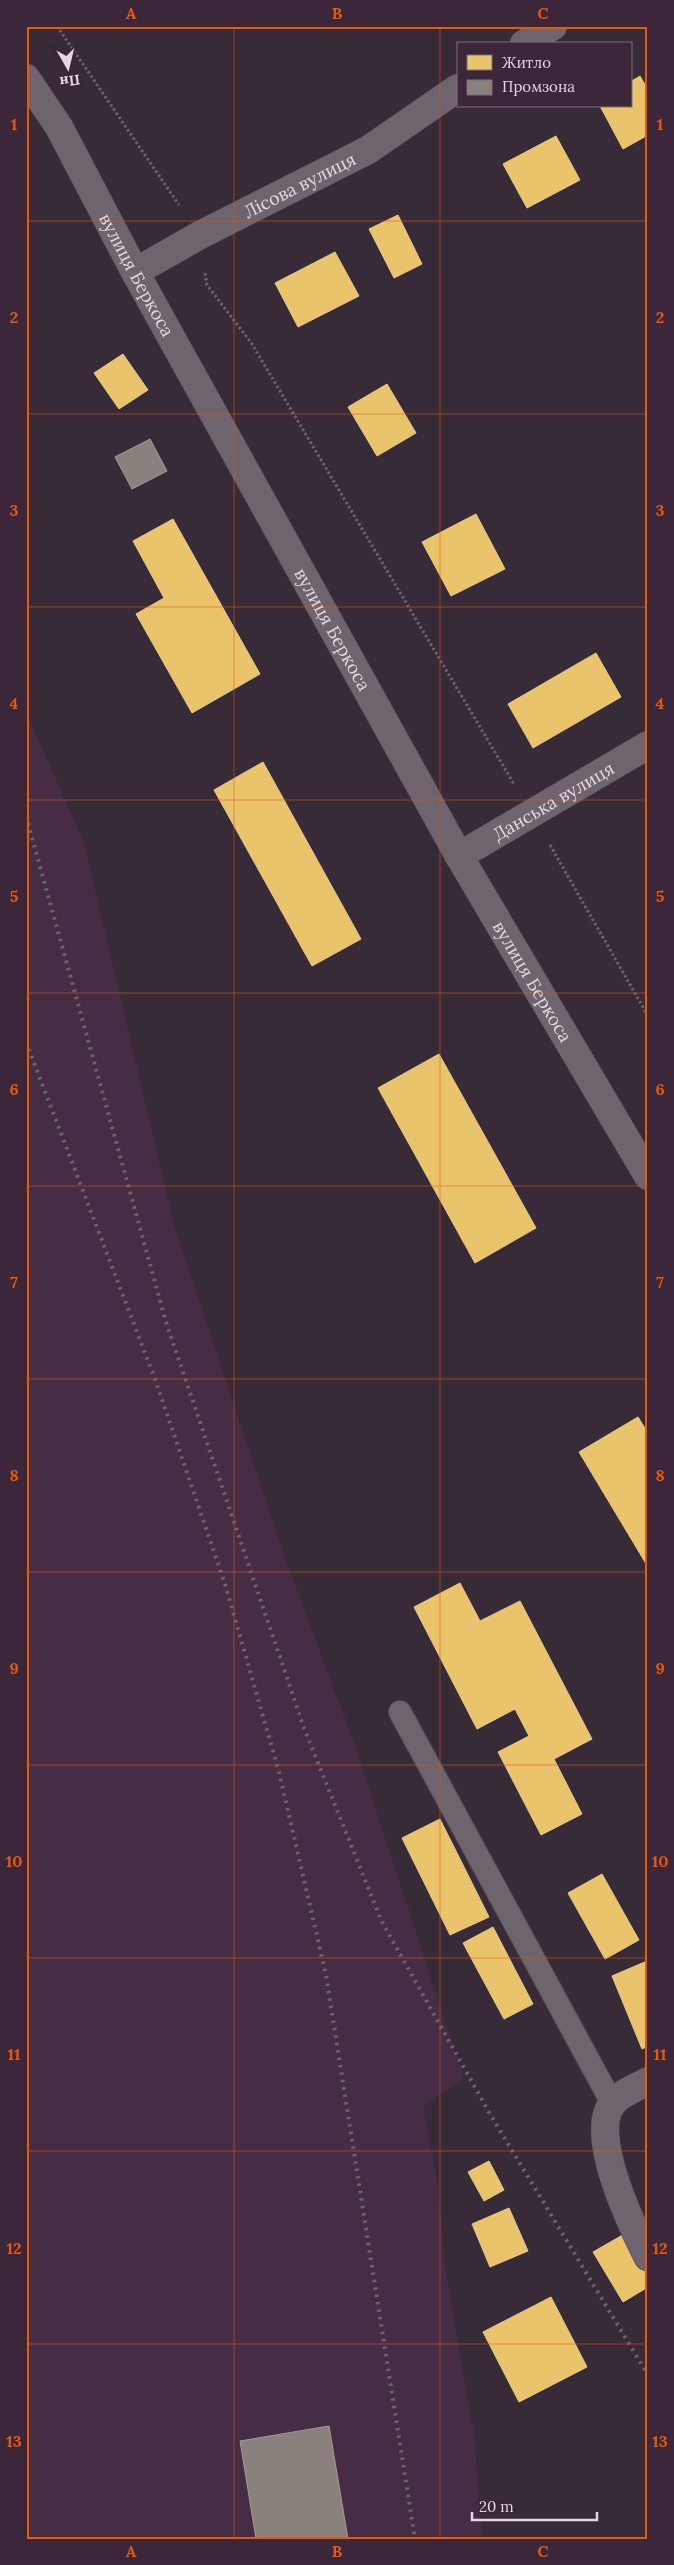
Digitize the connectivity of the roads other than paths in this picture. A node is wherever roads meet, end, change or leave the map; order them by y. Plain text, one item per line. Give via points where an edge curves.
1 (553, 26) edge
2 (527, 42) edge
3 (26, 78) edge
4 (457, 89) edge
5 (135, 272) junction
6 (648, 745) edge
7 (459, 856) junction
8 (648, 1176) edge
9 (400, 1712) dead end
10 (648, 2081) edge
11 (612, 2103) junction
12 (648, 2257) edge

1 - 2 street
3 - 5 street, вулиця Беркоса via 59,127
4 - 5 street, Лісова вулиця via 368,150 200,235
5 - 7 street, вулиця Беркоса
6 - 7 street, Данська вулиця
7 - 8 street, вулиця Беркоса
9 - 11 lane
10 - 11 street
11 - 12 street via 606,2120 605,2142 615,2179

